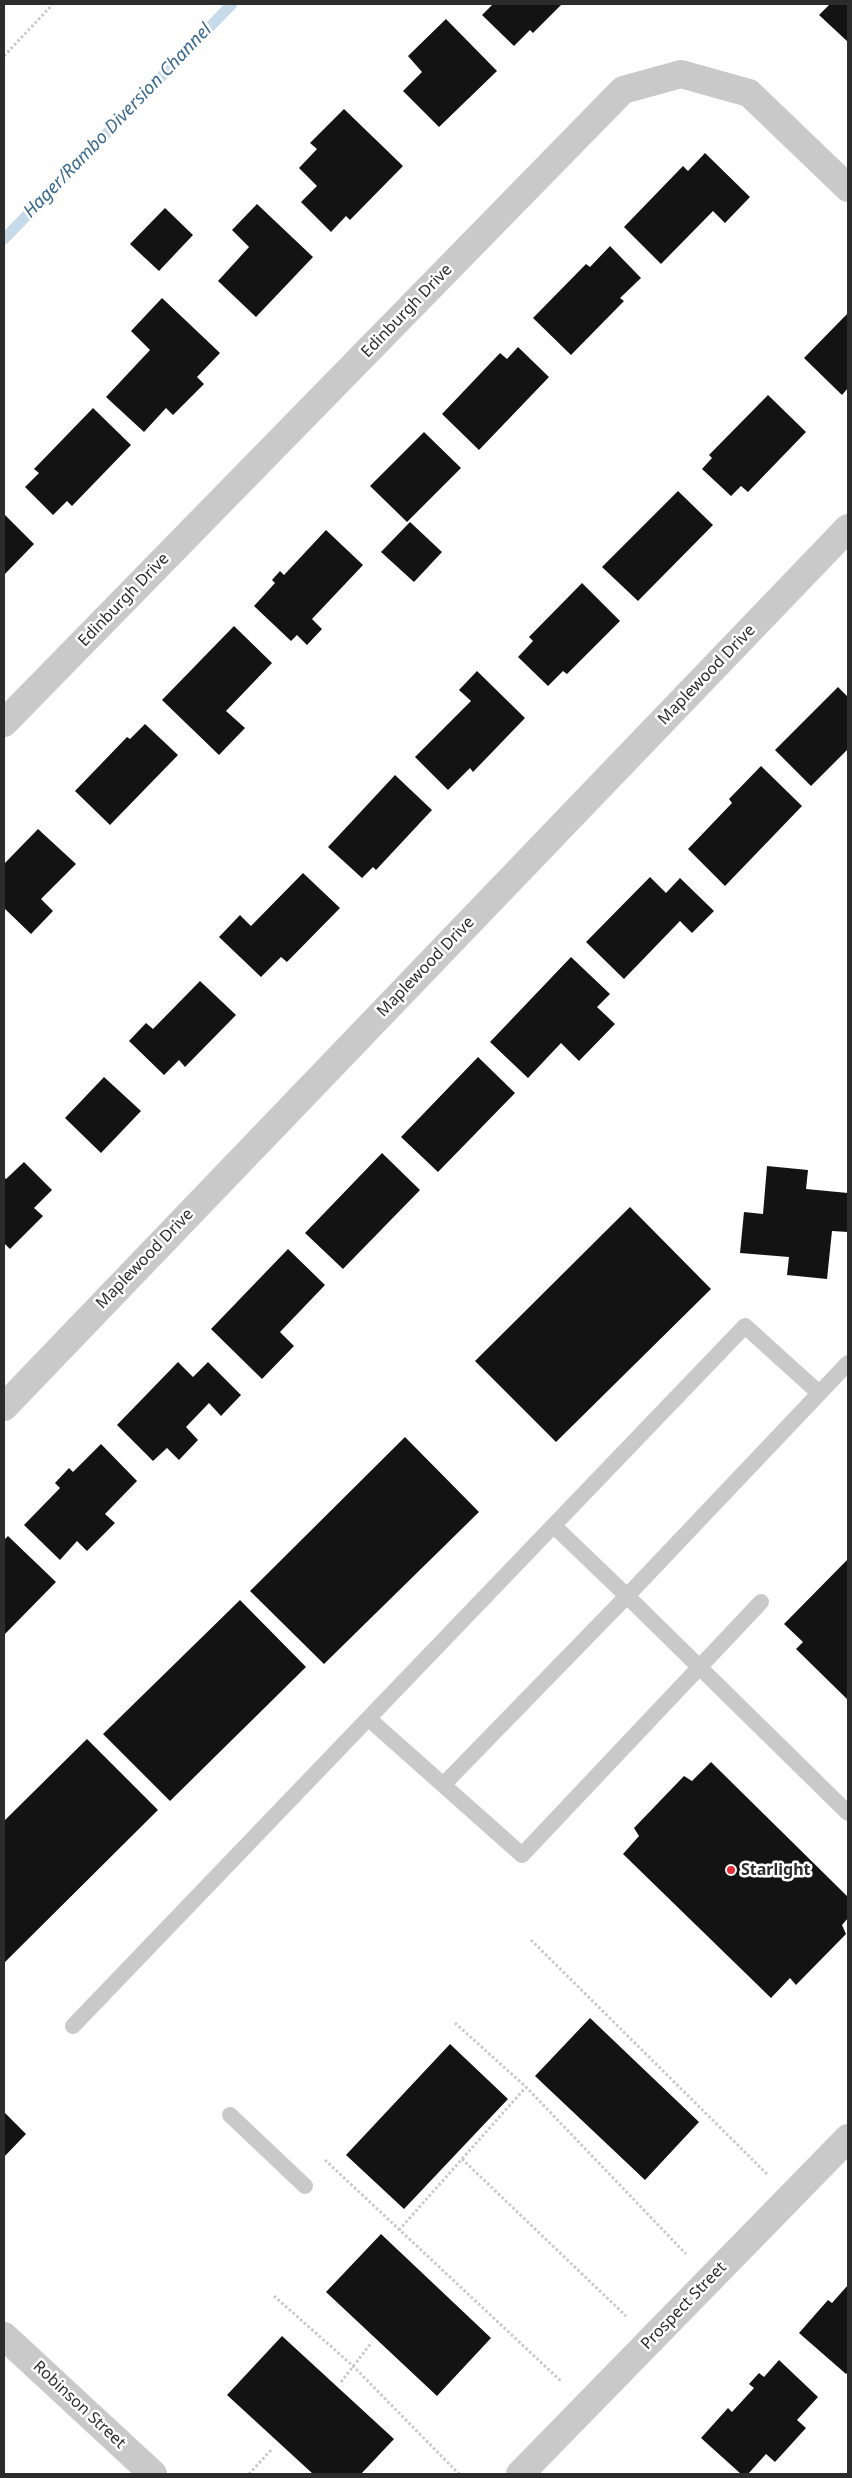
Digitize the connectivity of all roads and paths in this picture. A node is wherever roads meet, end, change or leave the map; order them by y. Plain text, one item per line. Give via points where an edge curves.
1 (53, 4) edge
2 (4, 56) edge
3 (848, 188) edge
4 (848, 528) edge
5 (4, 723) edge
6 (848, 1363) edge
7 (819, 1393) junction
8 (4, 1406) edge
9 (554, 1526) junction
10 (627, 1596) junction
11 (761, 1602) dead end
12 (702, 1668) junction
13 (368, 1719) junction
14 (443, 1786) junction
15 (848, 1813) edge
16 (531, 1940) dead end
17 (456, 2023) dead end
18 (73, 2026) dead end
19 (526, 2086) junction
20 (230, 2115) dead end
21 (848, 2138) edge
22 (462, 2159) junction
23 (325, 2160) dead end
24 (305, 2186) dead end
25 (790, 2197) junction
26 (399, 2230) junction
27 (710, 2280) junction
28 (274, 2296) dead end
29 (4, 2336) edge
30 (651, 2340) junction
31 (372, 2342) dead end
32 (353, 2366) junction
33 (341, 2382) dead end
34 (588, 2405) junction
35 (272, 2449) dead end
36 (153, 2474) edge
37 (249, 2474) edge
38 (459, 2474) edge
39 (520, 2474) edge

1 - 2 path
3 - 5 street, Edinburgh Drive via 749,93 681,74 623,90
4 - 8 street, Maplewood Drive
6 - 7 lane
7 - 9 lane via 745,1326
7 - 10 lane
9 - 10 lane
9 - 13 lane
10 - 12 lane
10 - 14 lane
11 - 12 lane
12 - 14 lane via 522,1855
12 - 15 lane
13 - 14 lane
13 - 18 lane
16 - 25 path
17 - 19 path
19 - 22 path
19 - 27 path
20 - 24 lane
21 - 25 street, Prospect Street
22 - 26 path
22 - 30 path
23 - 26 path
25 - 27 street, Prospect Street
26 - 34 path
27 - 30 street, Prospect Street
28 - 32 path
29 - 36 street, Robinson Street
30 - 34 street, Prospect Street
31 - 32 path
32 - 33 path
32 - 38 path
34 - 39 street, Prospect Street
35 - 37 path

